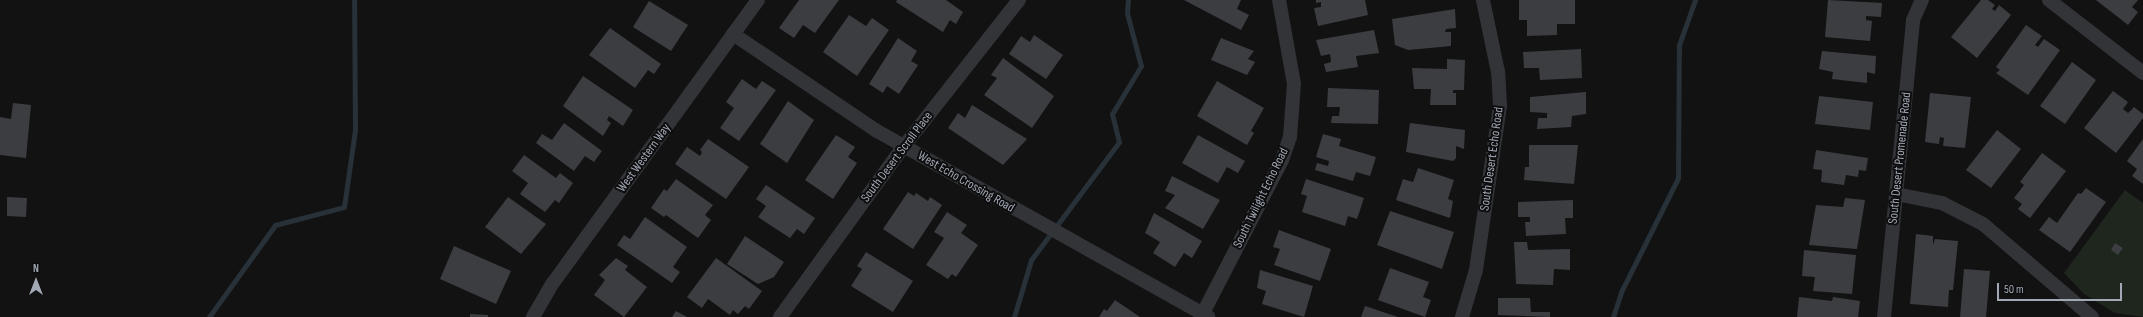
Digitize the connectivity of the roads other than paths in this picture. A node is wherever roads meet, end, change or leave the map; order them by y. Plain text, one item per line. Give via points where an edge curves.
1 (758, 0) edge
2 (1019, 0) edge
3 (1279, 0) edge
4 (1483, 0) edge
5 (1922, 0) edge
6 (2049, 0) edge
7 (733, 34) junction
8 (2143, 73) edge
9 (904, 146) junction
10 (1896, 194) junction
11 (1204, 316) edge
12 (533, 317) edge
13 (780, 317) edge
14 (1462, 317) edge
15 (1884, 317) edge
16 (2092, 317) edge

1 - 7 street, West Western Way
2 - 9 street, South Desert Scroll Place
3 - 11 street, South Twilight Echo Road via 1294,84 1290,137 1282,160
4 - 14 street, South Desert Echo Road via 1498,72 1500,106 1476,270
5 - 10 street, South Desert Promenade Road via 1914,20
6 - 8 street
7 - 9 street, West Echo Crossing Road
7 - 12 street, West Western Way via 553,283
9 - 11 street, West Echo Crossing Road
9 - 13 street, South Desert Scroll Place
10 - 15 street, South Desert Promenade Road
10 - 16 street via 1942,203 1982,224

